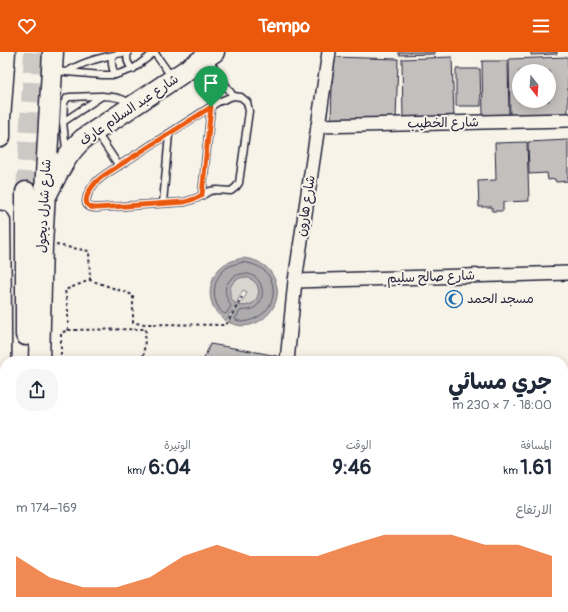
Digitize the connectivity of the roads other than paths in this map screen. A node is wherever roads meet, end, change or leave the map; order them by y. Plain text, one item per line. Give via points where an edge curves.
1 (6, 52) edge
2 (127, 52) edge
3 (154, 52) edge
4 (329, 52) edge
5 (210, 54) edge
6 (112, 56) junction
7 (57, 65) edge
8 (133, 69) junction
9 (115, 75) junction
10 (173, 79) junction
11 (102, 96) junction
12 (233, 96) junction
13 (133, 106) junction
14 (211, 107) junction
15 (568, 120) edge
16 (63, 122) junction
17 (318, 126) junction
18 (95, 130) junction
19 (169, 134) junction
20 (0, 137) edge
21 (67, 157) junction
22 (119, 166) junction
23 (26, 192) tunnel mouth
24 (202, 195) junction
25 (44, 199) junction
26 (163, 203) junction
27 (0, 221) edge
28 (568, 273) edge
29 (295, 281) junction
30 (1, 305) edge
31 (1, 356) edge
32 (27, 356) edge
33 (39, 356) edge
34 (288, 356) edge

1 - 20 main road
2 - 6 lane
2 - 8 lane via 127,61
3 - 8 lane
3 - 10 lane
4 - 17 street, شارع هارون
5 - 10 main road, شارع عبد السلام عارف
5 - 12 lane
6 - 7 lane via 76,66
6 - 9 lane via 112,69
7 - 9 lane via 102,75
7 - 25 main road, شارع شارل ديجول
8 - 9 lane
10 - 13 main road, شارع عبد السلام عارف
11 - 13 lane via 124,99
11 - 16 lane
11 - 16 lane via 66,98
12 - 14 lane
12 - 24 lane via 241,96 247,102 249,111 239,182 231,190 210,191
13 - 18 main road, شارع عبد السلام عارف
14 - 19 lane
14 - 24 lane
15 - 17 street, شارع الخطيب
16 - 21 lane
17 - 29 street, شارع هارون
18 - 21 main road, شارع عبد السلام عارف via 77,144
18 - 22 lane
19 - 22 lane
19 - 26 lane
21 - 25 main road, شارع عبد السلام عارف
22 - 26 lane via 106,174 89,191 87,205 91,208
23 - 32 main road, شارع شارل ديجول
24 - 26 lane via 185,202
25 - 33 main road, شارع شارل ديجول
27 - 30 main road
28 - 29 street, شارع صالح سليم
29 - 34 street, شارع هارون
30 - 31 main road

